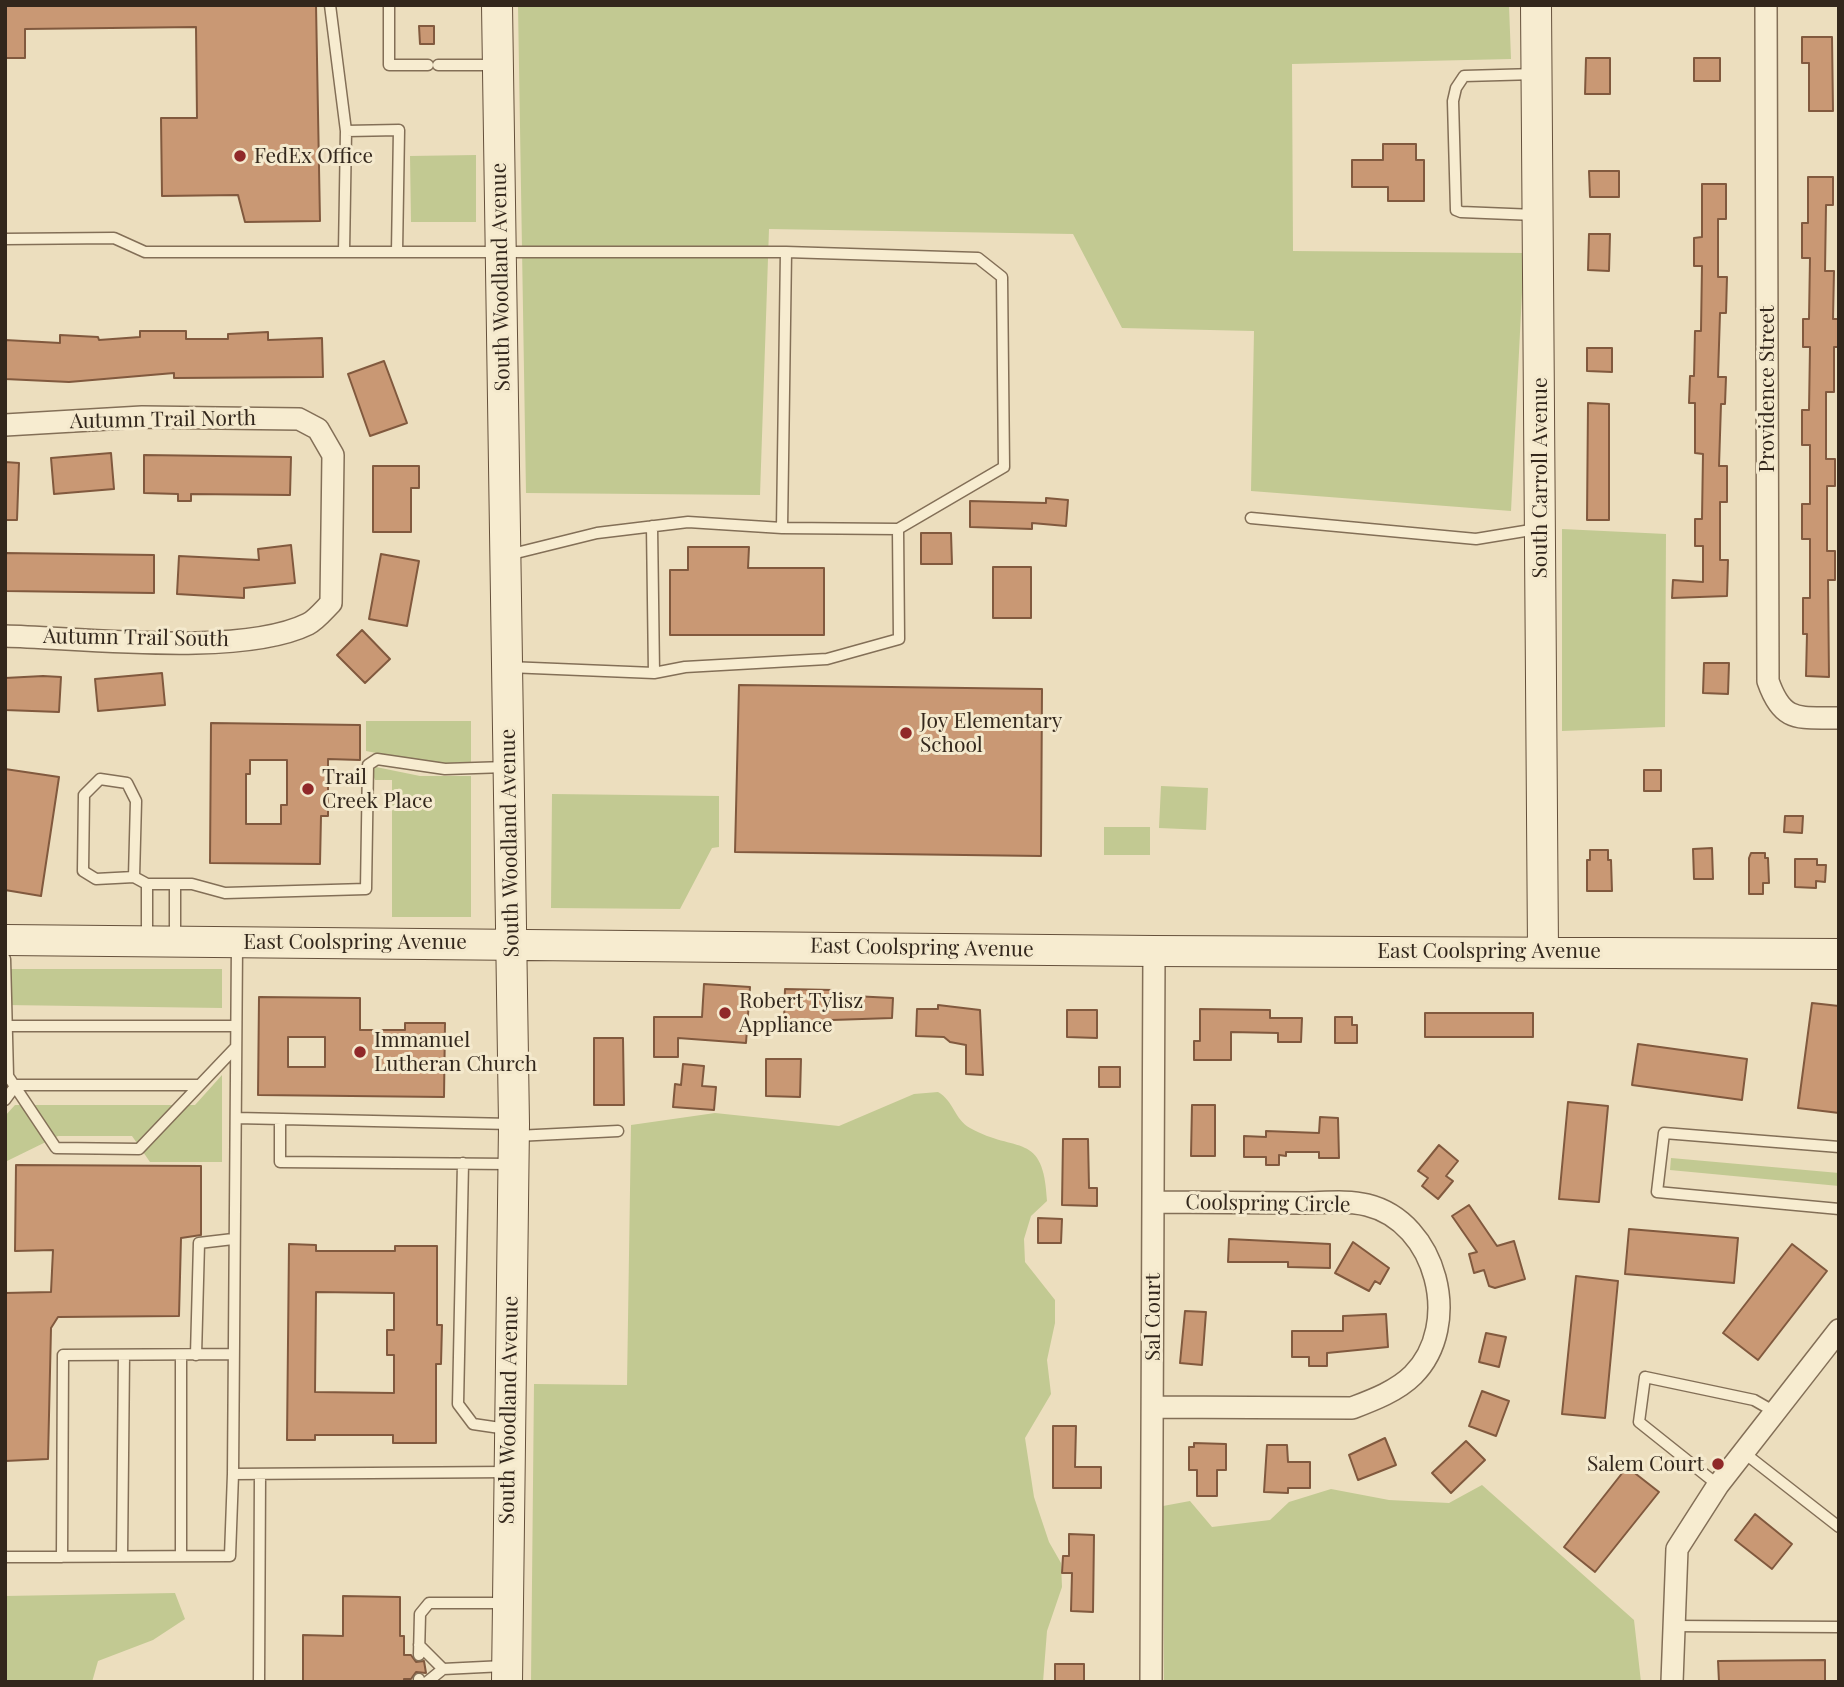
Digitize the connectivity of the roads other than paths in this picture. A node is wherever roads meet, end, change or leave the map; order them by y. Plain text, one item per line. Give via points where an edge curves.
1 (330, 5) edge
2 (389, 5) edge
3 (497, 5) edge
4 (1536, 5) edge
5 (1766, 5) edge
6 (498, 65) junction
7 (1537, 74) junction
8 (346, 131) junction
9 (1538, 215) junction
10 (5, 239) edge
11 (344, 251) junction
12 (397, 252) junction
13 (501, 252) junction
14 (786, 252) junction
15 (5, 425) edge
16 (318, 429) joint
17 (1251, 518) dead end
18 (652, 526) junction
19 (782, 528) junction
20 (1540, 528) junction
21 (898, 529) junction
22 (506, 556) junction
23 (5, 635) edge
24 (507, 667) junction
25 (654, 673) junction
26 (1839, 718) edge
27 (509, 767) junction
28 (134, 877) junction
29 (147, 884) junction
30 (175, 884) junction
31 (5, 940) edge
32 (161, 941) junction
33 (237, 942) junction
34 (511, 943) junction
35 (1544, 950) junction
36 (1154, 951) junction
37 (1839, 954) edge
38 (5, 958) edge
39 (6, 1026) edge
40 (236, 1027) junction
41 (236, 1047) junction
42 (7, 1076) edge
43 (16, 1086) junction
44 (200, 1086) junction
45 (5, 1100) edge
46 (236, 1118) junction
47 (280, 1119) junction
48 (618, 1131) dead end
49 (513, 1141) junction
50 (1839, 1147) edge
51 (463, 1163) junction
52 (1154, 1202) junction
53 (1839, 1209) edge
54 (233, 1239) junction
55 (1839, 1330) edge
56 (181, 1354) junction
57 (195, 1354) junction
58 (233, 1354) junction
59 (124, 1355) junction
60 (1153, 1407) junction
61 (1775, 1412) junction
62 (509, 1430) junction
63 (1743, 1452) junction
64 (508, 1472) junction
65 (233, 1474) junction
66 (261, 1474) junction
67 (1718, 1485) junction
68 (1839, 1527) edge
69 (122, 1556) junction
70 (181, 1556) junction
71 (5, 1557) edge
72 (62, 1557) junction
73 (507, 1603) junction
74 (1672, 1626) junction
75 (1839, 1627) edge
76 (443, 1669) junction
77 (507, 1674) edge
78 (421, 1681) edge
79 (259, 1682) edge
80 (1150, 1682) edge
81 (1672, 1682) edge

1 - 8 lane
2 - 6 lane via 389,65
3 - 6 street, South Woodland Avenue
4 - 7 street, South Carroll Avenue
5 - 26 street, Providence Street via 1768,681 1776,703 1793,717
6 - 13 street, South Woodland Avenue
7 - 9 street, South Carroll Avenue
7 - 9 lane via 1464,76 1453,101 1456,210
8 - 11 lane
8 - 12 lane via 399,130
9 - 20 street, South Carroll Avenue
10 - 11 lane via 114,238 145,252
11 - 12 lane
12 - 13 lane
13 - 14 lane
13 - 22 street, South Woodland Avenue
14 - 19 lane
14 - 21 lane via 978,258 1002,278 1004,467
15 - 16 street, Autumn Trail North via 142,417 259,418 299,419
16 - 23 street, Autumn Trail South via 333,455 331,603 309,624 261,637 207,643
17 - 20 lane via 1476,538
18 - 19 lane via 688,522
18 - 22 lane via 597,533
18 - 25 lane
19 - 21 lane
20 - 35 street, South Carroll Avenue
21 - 25 lane via 899,639 827,659
22 - 24 street, South Woodland Avenue
24 - 25 lane
24 - 27 street, South Woodland Avenue
27 - 30 lane via 445,769 377,759 368,765 366,889 225,893
27 - 34 street, South Woodland Avenue
28 - 28 lane via 135,801 127,782 100,779 84,795 83,871 96,879
28 - 29 lane
29 - 30 lane
29 - 32 lane
30 - 32 lane
31 - 32 street, East Coolspring Avenue
32 - 33 street, East Coolspring Avenue
33 - 34 street, East Coolspring Avenue
33 - 40 lane
34 - 36 street, East Coolspring Avenue
34 - 49 street, South Woodland Avenue
35 - 36 street, East Coolspring Avenue
35 - 37 street, East Coolspring Avenue
36 - 52 street, Sal Court
38 - 39 lane
39 - 40 lane
39 - 42 lane
40 - 41 lane
41 - 44 lane
41 - 46 lane
42 - 43 lane
43 - 44 lane
43 - 44 lane via 56,1148 139,1149
43 - 45 lane
46 - 47 lane
46 - 54 lane
47 - 49 lane
47 - 51 lane via 280,1162
48 - 49 lane
49 - 51 lane
49 - 62 street, South Woodland Avenue
50 - 53 lane via 1664,1133 1657,1192
51 - 62 lane via 458,1404 473,1424
52 - 60 street, Sal Court
52 - 60 street, Coolspring Circle via 1368,1205 1400,1221 1424,1248 1436,1282 1440,1319 1432,1345 1413,1374 1380,1397 1352,1408
54 - 57 lane via 199,1243
54 - 58 lane
55 - 61 street
56 - 57 lane
56 - 59 lane
56 - 70 lane
57 - 58 lane
58 - 65 lane
59 - 69 lane
59 - 72 lane via 63,1355
60 - 80 street, Sal Court
61 - 63 street
61 - 67 lane via 1754,1400 1644,1377 1639,1422
62 - 64 street, South Woodland Avenue
63 - 67 street
63 - 68 lane
64 - 66 lane
64 - 73 street, South Woodland Avenue
65 - 66 lane
65 - 70 lane via 230,1556
66 - 79 lane
67 - 74 street via 1677,1549
69 - 70 lane
69 - 72 lane
71 - 72 lane
73 - 76 lane via 429,1603 420,1615 419,1650
73 - 77 street, South Woodland Avenue
74 - 75 lane
74 - 81 street
76 - 77 lane
76 - 78 lane

